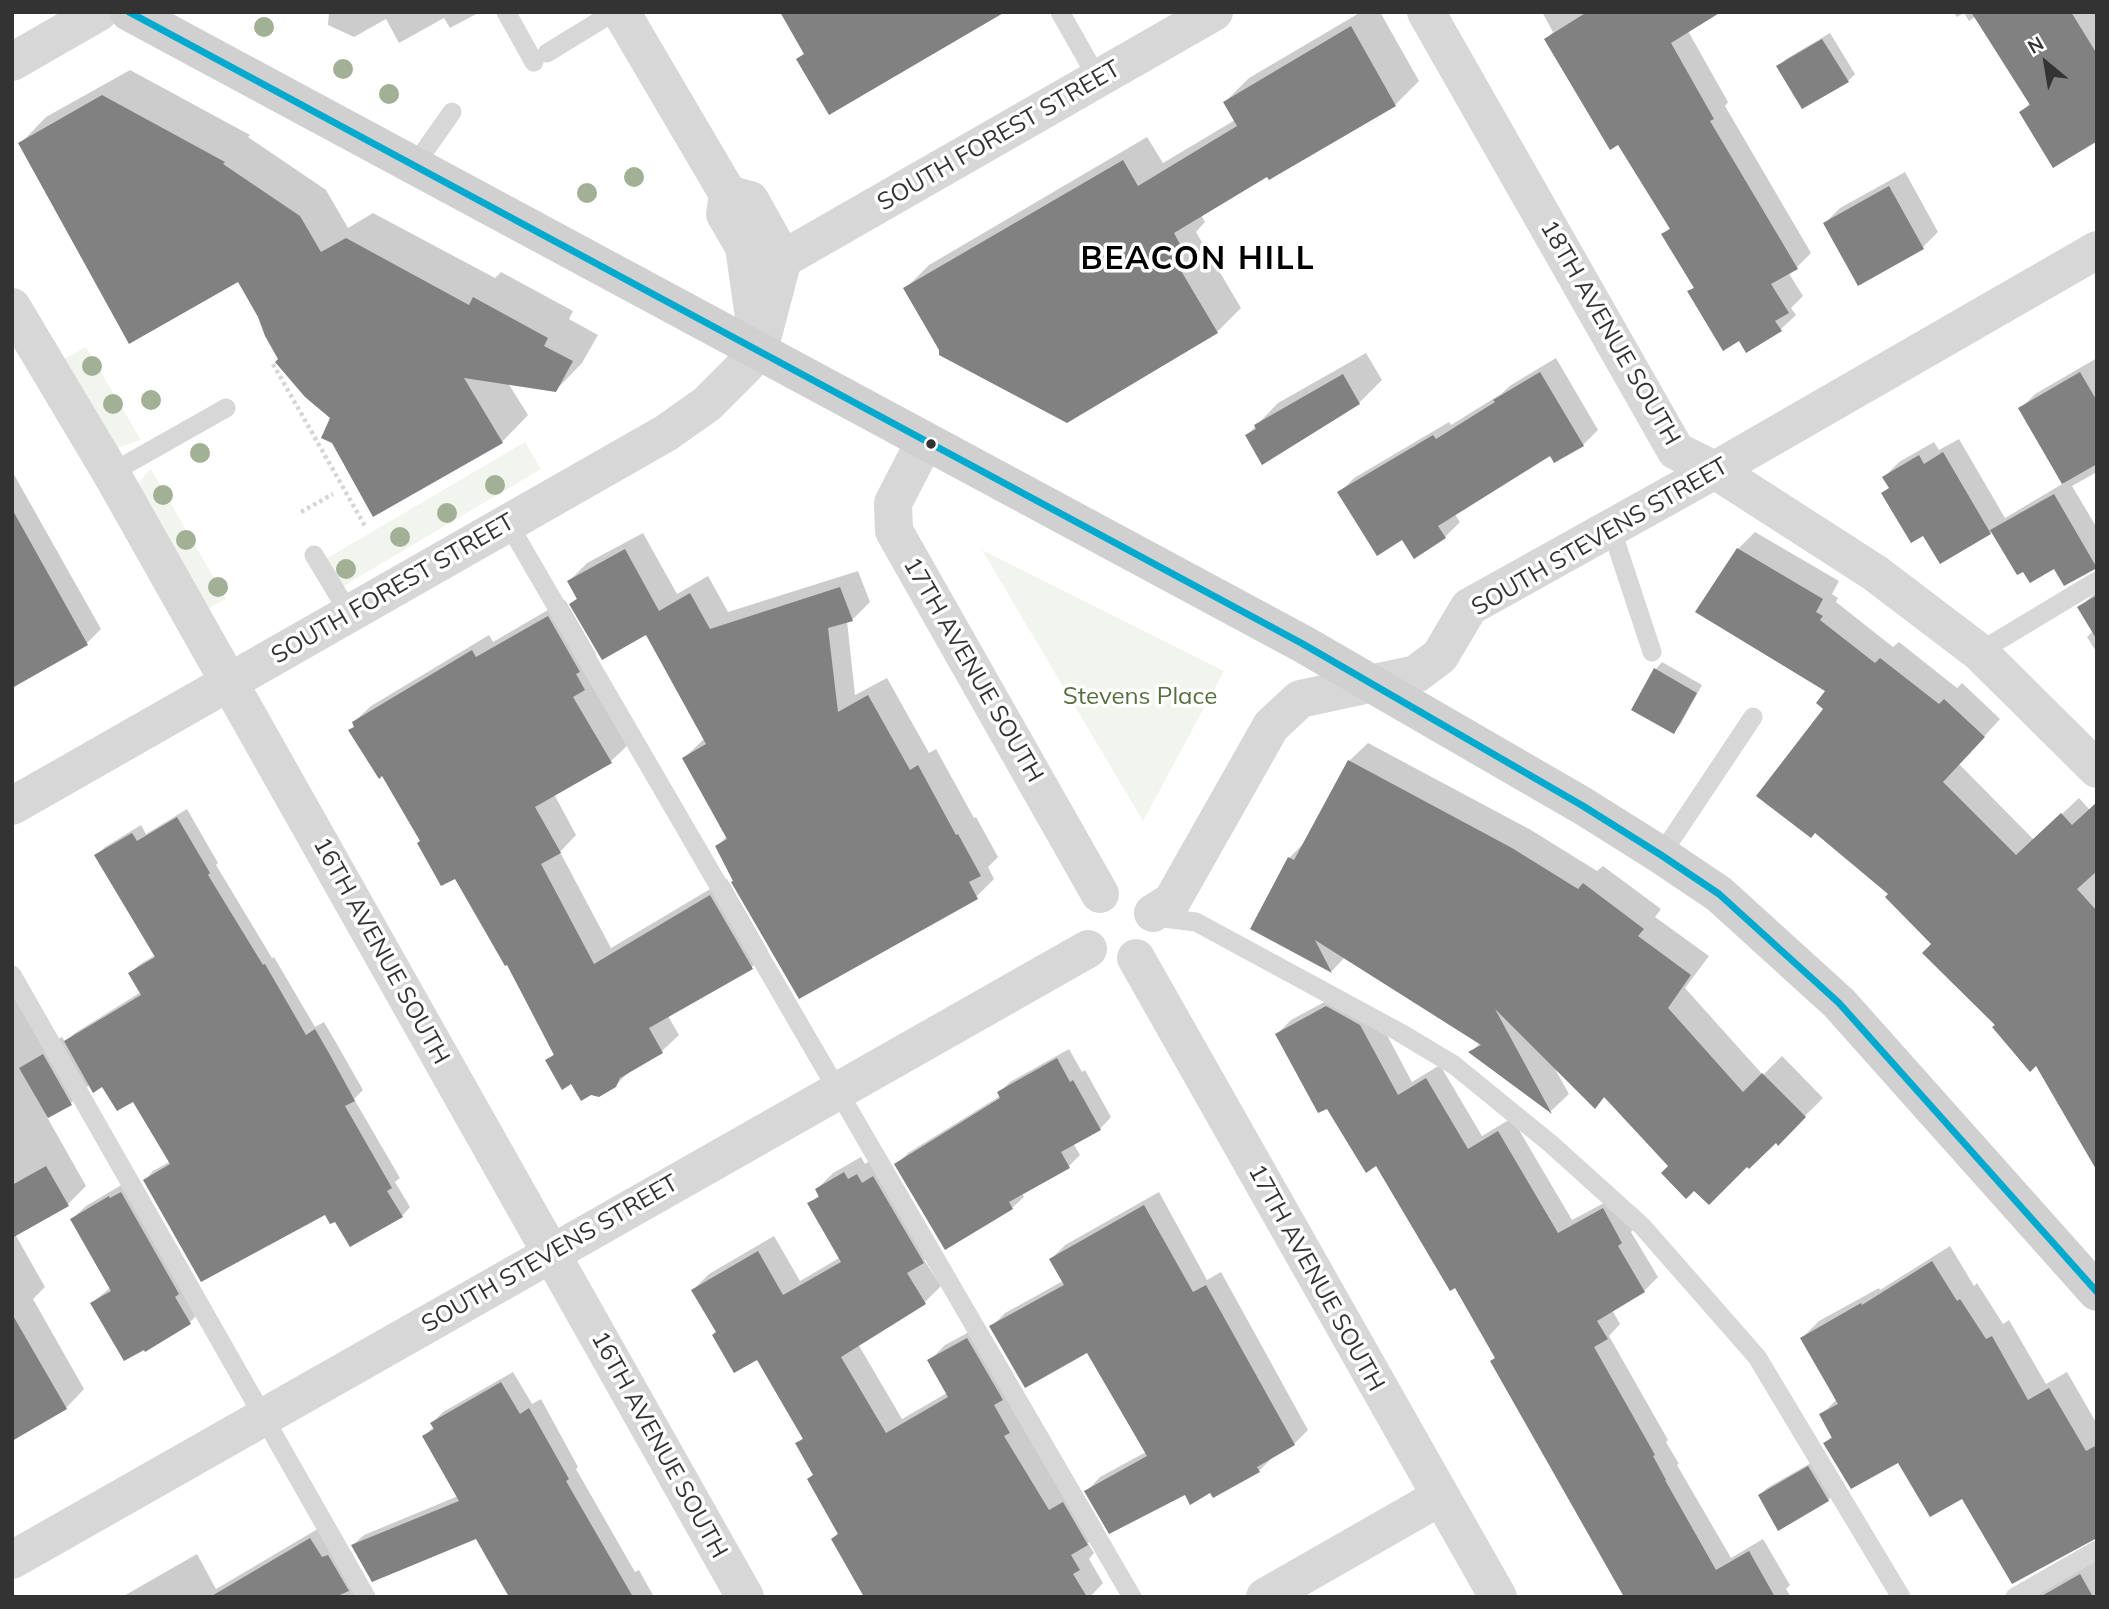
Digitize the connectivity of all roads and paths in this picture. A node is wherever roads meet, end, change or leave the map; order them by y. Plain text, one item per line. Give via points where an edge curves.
1 (99, 12) edge
2 (128, 12) edge
3 (506, 12) edge
4 (614, 12) edge
5 (621, 12) edge
6 (1060, 12) edge
7 (1214, 12) edge
8 (1426, 12) edge
9 (12, 62) edge
10 (1098, 79) junction
11 (452, 112) dead end
12 (414, 166) junction
13 (728, 194) junction
14 (2097, 250) edge
15 (783, 259) junction
16 (12, 307) edge
17 (759, 352) junction
18 (273, 364) dead end
19 (226, 408) dead end
20 (925, 441) junction
21 (1715, 470) junction
22 (111, 473) junction
23 (333, 494) dead end
24 (301, 512) dead end
25 (508, 523) junction
26 (365, 526) dead end
27 (1611, 528) junction
28 (314, 555) dead end
29 (2097, 581) edge
30 (349, 613) junction
31 (1652, 652) dead end
32 (1979, 652) junction
33 (229, 682) junction
34 (1371, 684) junction
35 (1753, 717) dead end
36 (2097, 769) edge
37 (12, 806) edge
38 (1661, 855) junction
39 (1100, 894) junction
40 (1154, 915) junction
41 (1088, 949) junction
42 (1136, 958) junction
43 (12, 975) edge
44 (837, 1091) junction
45 (552, 1253) junction
46 (2097, 1292) edge
47 (262, 1418) junction
48 (1440, 1497) junction
49 (2097, 1550) edge
50 (12, 1560) edge
51 (366, 1597) edge
52 (745, 1597) edge
53 (1132, 1597) edge
54 (1265, 1597) edge
55 (1498, 1597) edge
56 (1901, 1597) edge
57 (2015, 1597) edge

1 - 9 street
2 - 12 main road
3 - 4 lane via 541,58
5 - 13 street
6 - 10 lane
7 - 10 street, SOUTH FOREST STREET
8 - 21 street, 18TH AVENUE SOUTH via 1676,451
10 - 15 street, SOUTH FOREST STREET
11 - 12 lane
12 - 17 main road
13 - 15 street via 750,200
13 - 17 street via 725,215 744,247
14 - 21 street, SOUTH STEVENS STREET
15 - 17 street
16 - 22 street, 16TH AVENUE SOUTH
17 - 20 main road
17 - 25 street, SOUTH FOREST STREET via 707,404 666,433
18 - 26 path
19 - 22 lane
20 - 34 main road
20 - 39 street, 17TH AVENUE SOUTH via 893,503 894,531
21 - 27 street, SOUTH STEVENS STREET
21 - 32 street, 18TH AVENUE SOUTH via 1875,573
22 - 33 street, 16TH AVENUE SOUTH
23 - 24 path
25 - 30 street, SOUTH FOREST STREET
25 - 44 lane
27 - 31 lane
27 - 34 street, SOUTH STEVENS STREET via 1469,607 1440,656 1416,674
28 - 30 lane
29 - 32 lane
30 - 33 street, SOUTH FOREST STREET
32 - 36 street, 18TH AVENUE SOUTH
33 - 37 street, SOUTH FOREST STREET
33 - 45 street, 16TH AVENUE SOUTH
34 - 38 main road
34 - 40 street, SOUTH STEVENS STREET via 1300,699 1271,726 1172,901
35 - 38 lane
38 - 46 main road via 1719,894 1839,1003
39 - 40 street via 1123,888 1137,893
39 - 41 street via 1086,907 1081,921
40 - 42 street via 1150,945
40 - 56 lane via 1196,922 1454,1065 1642,1226 1757,1357
41 - 42 street via 1113,963
41 - 44 street, SOUTH STEVENS STREET
42 - 48 street, 17TH AVENUE SOUTH
43 - 47 lane
44 - 45 street, SOUTH STEVENS STREET
44 - 53 lane
45 - 47 street, SOUTH STEVENS STREET
45 - 52 street, 16TH AVENUE SOUTH
47 - 50 street, SOUTH STEVENS STREET
47 - 51 lane
48 - 54 street
48 - 55 street, 17TH AVENUE SOUTH
49 - 57 lane

